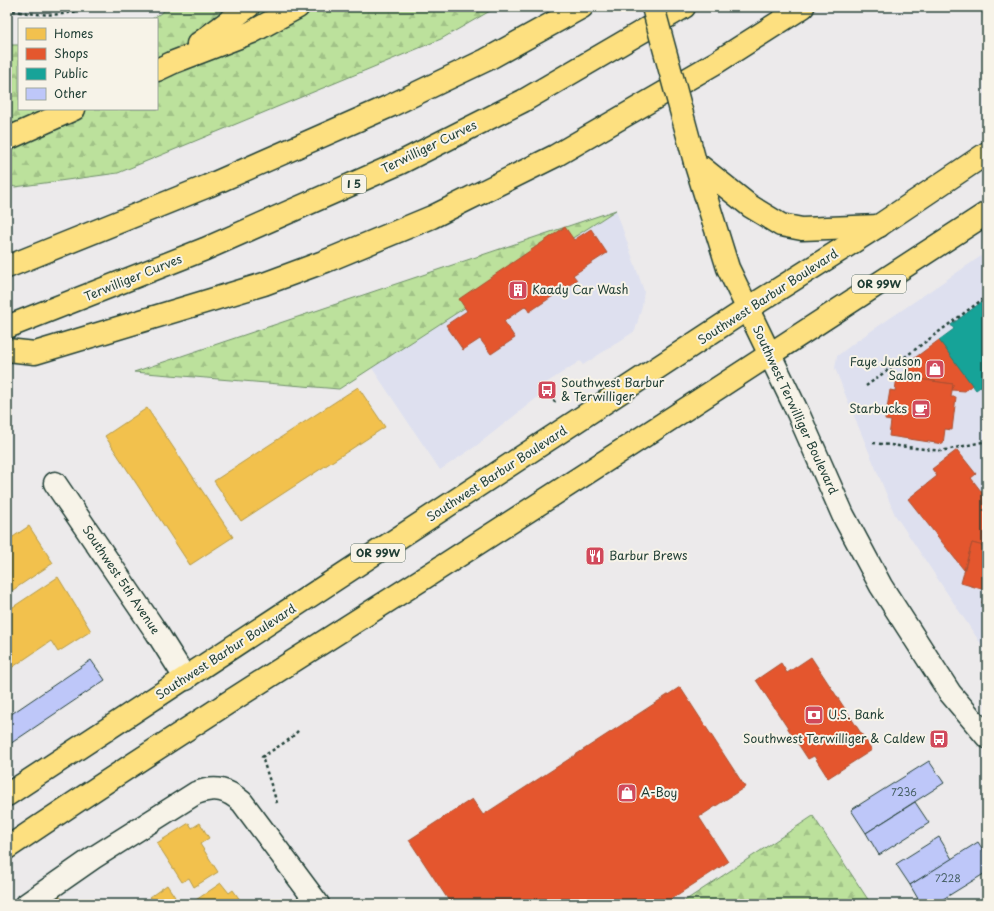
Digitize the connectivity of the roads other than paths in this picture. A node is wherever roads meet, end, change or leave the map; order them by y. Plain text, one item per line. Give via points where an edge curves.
1 (248, 7) edge
2 (298, 7) edge
3 (582, 7) edge
4 (652, 7) edge
5 (684, 7) edge
6 (803, 7) edge
7 (165, 66) edge
8 (72, 110) edge
9 (7, 139) edge
10 (987, 153) edge
11 (695, 162) junction
12 (987, 213) edge
13 (880, 226) junction
14 (7, 267) edge
15 (747, 309) junction
16 (7, 327) edge
17 (7, 350) edge
18 (770, 356) junction
19 (56, 483) dead end
20 (186, 679) junction
21 (987, 737) edge
22 (7, 795) edge
23 (7, 848) edge
24 (27, 904) edge
25 (318, 904) edge

1 - 7 main road
2 - 7 main road via 252,32
3 - 14 main road via 486,60 392,105 208,186
4 - 11 main road, Southwest Terwilliger Boulevard, bridge
5 - 16 main road, Terwilliger Curves / I 5 via 523,101 400,163 206,249
6 - 17 main road via 717,62 555,156 432,217 264,284 35,353
8 - 9 main road
10 - 13 main road, Southwest Barbur Boulevard / OR 99W
11 - 13 main road via 750,206 781,225 802,229
11 - 15 main road, Southwest Terwilliger Boulevard via 728,268
12 - 18 main road, OR 99W
13 - 15 main road, Southwest Barbur Boulevard / OR 99W
15 - 18 main road, Southwest Terwilliger Boulevard
15 - 20 main road, Southwest Barbur Boulevard / OR 99W
18 - 21 street, Southwest Terwilliger Boulevard via 798,412 843,515 881,586 950,693
18 - 23 main road, OR 99W via 76,801
19 - 20 street, Southwest 5th Avenue
20 - 22 main road, Southwest Barbur Boulevard / OR 99W
24 - 25 street via 93,858 196,793 208,789 222,790 242,802

